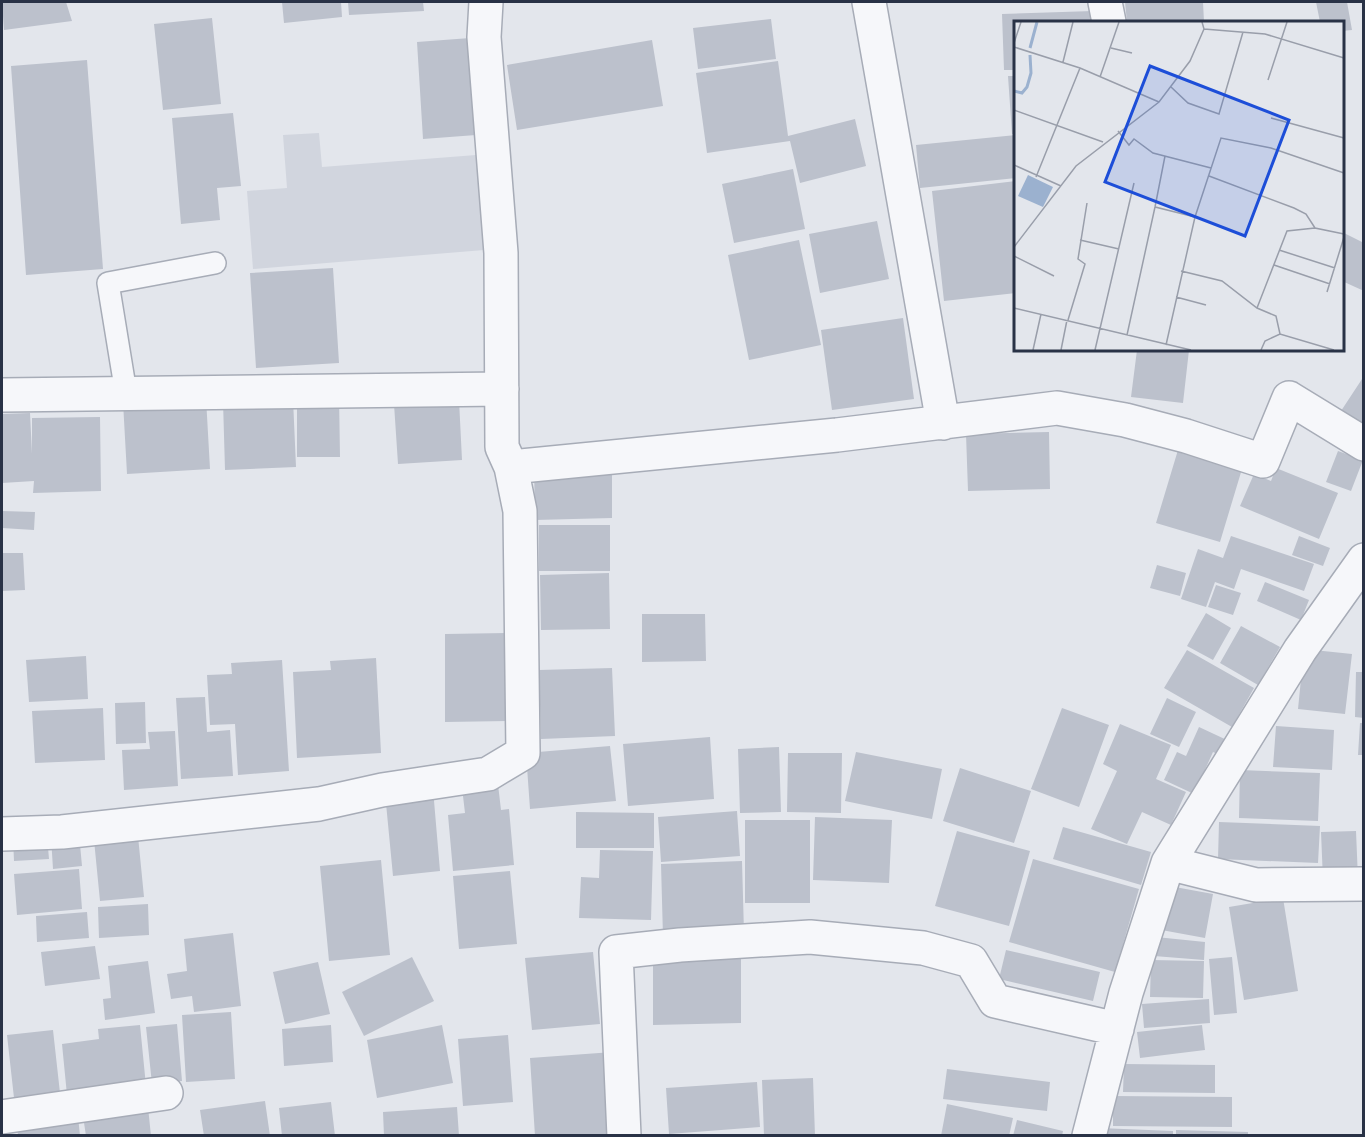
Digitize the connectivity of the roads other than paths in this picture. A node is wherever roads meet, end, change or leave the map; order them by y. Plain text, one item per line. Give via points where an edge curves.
1 (486, 2) edge
2 (869, 2) edge
3 (1106, 2) edge
4 (1109, 21) edge
5 (215, 263) dead end
6 (502, 389) junction
7 (126, 393) junction
8 (2, 395) edge
9 (943, 423) junction
10 (1364, 444) edge
11 (511, 467) junction
12 (1364, 560) edge
13 (2, 834) edge
14 (1168, 863) junction
15 (1364, 884) edge
16 (1117, 1029) junction
17 (166, 1093) dead end
18 (2, 1117) edge
19 (624, 1136) edge
20 (1089, 1136) edge

1 - 6 street via 484,37 501,253
2 - 9 street
3 - 4 street
5 - 7 lane via 108,283
6 - 7 street
6 - 11 street via 502,447
7 - 8 street
9 - 10 street via 1057,408 1125,420 1263,461 1289,398
9 - 11 street
11 - 13 street via 520,511 523,753 488,774 319,804
12 - 14 street via 1300,650
14 - 15 street via 1256,885
14 - 16 street
16 - 19 street via 995,1001 971,961 923,948 810,937 616,952
16 - 20 street
17 - 18 street

